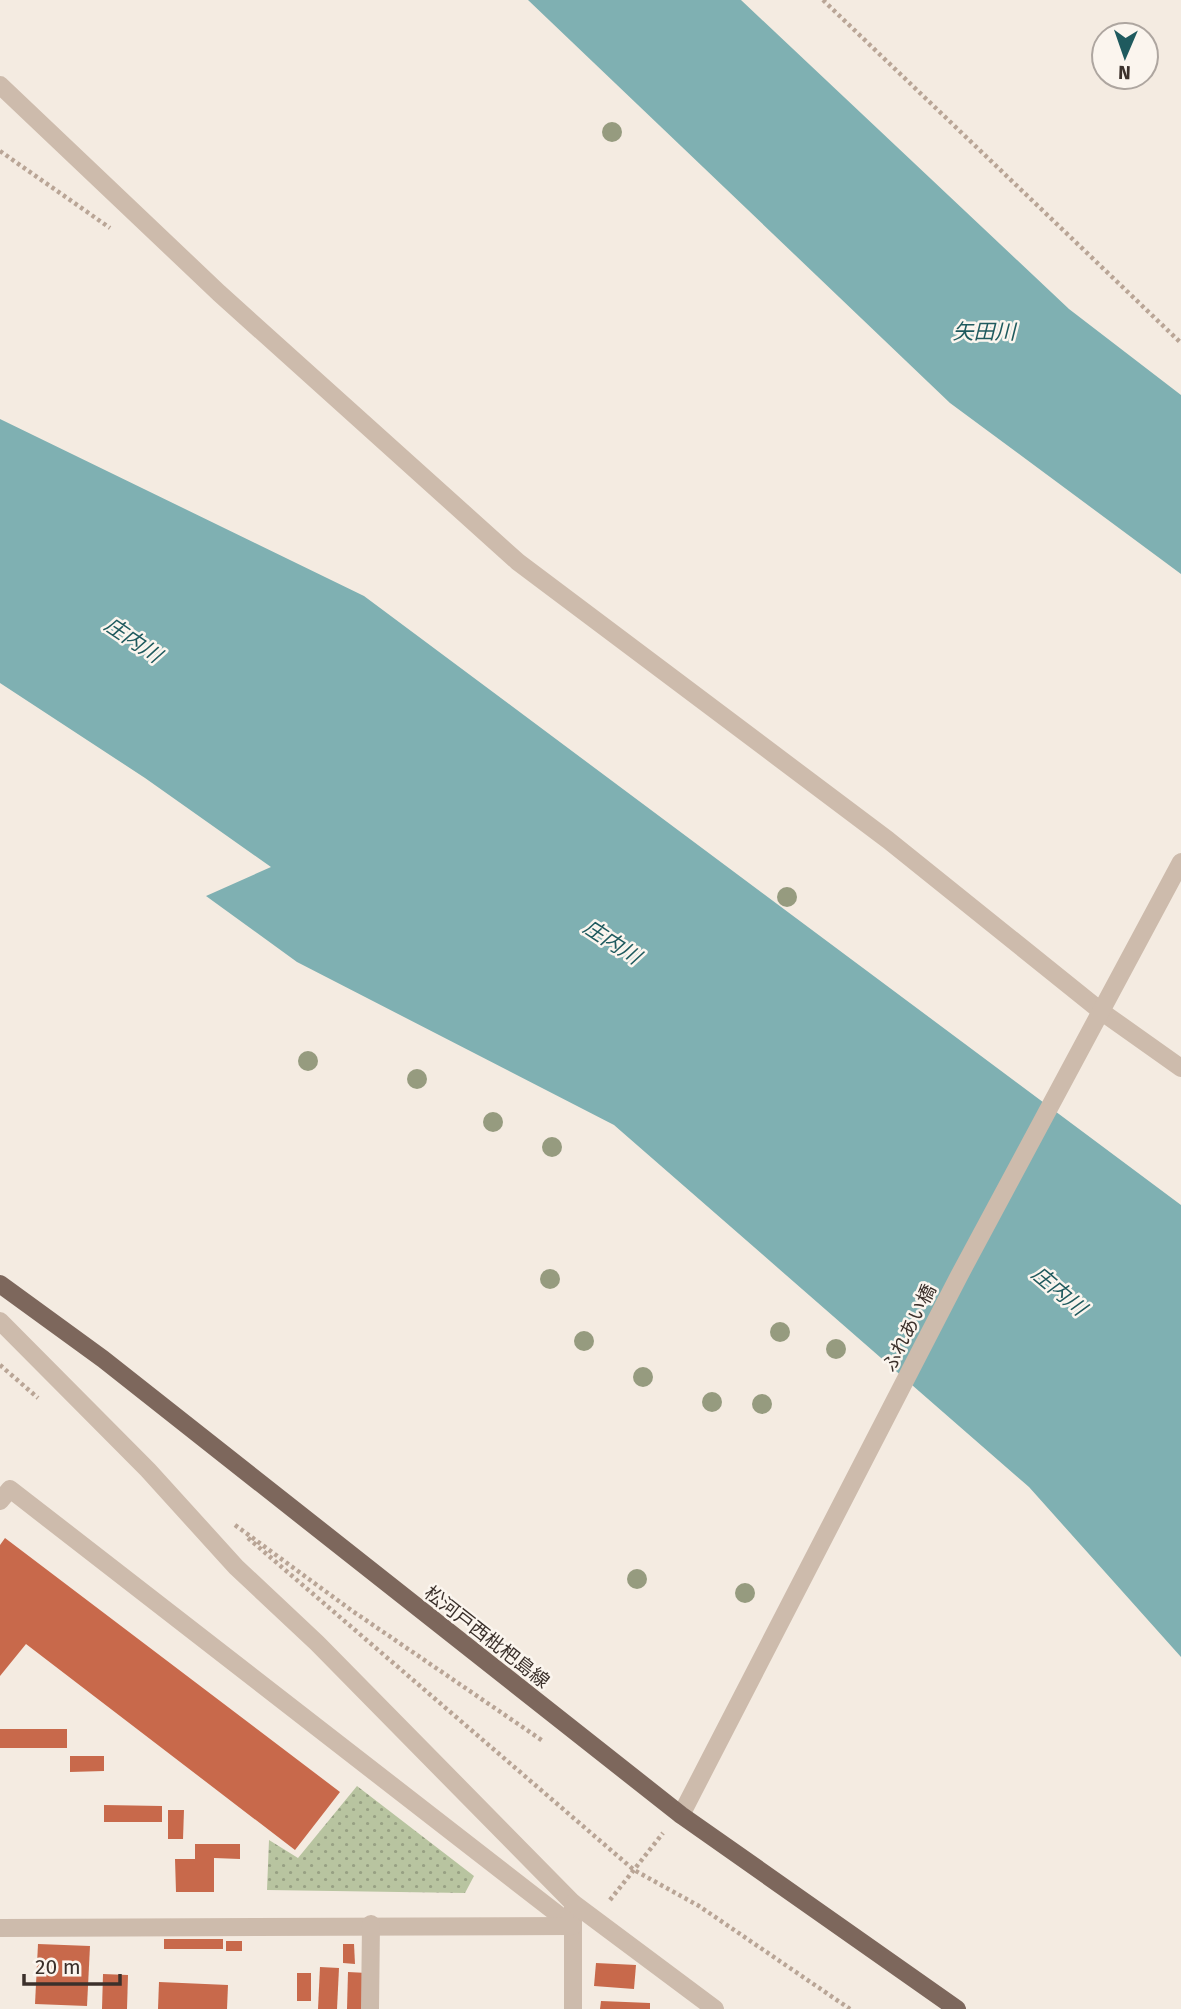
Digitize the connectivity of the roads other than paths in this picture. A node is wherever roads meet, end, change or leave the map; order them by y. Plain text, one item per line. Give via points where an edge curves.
1 (0, 85) edge
2 (1181, 862) edge
3 (1102, 1012) junction
4 (1181, 1068) edge
5 (0, 1284) edge
6 (0, 1321) edge
7 (0, 1501) edge
8 (681, 1815) junction
9 (573, 1903) junction
10 (370, 1924) junction
11 (573, 1926) junction
12 (0, 1928) edge
13 (370, 2009) edge
14 (573, 2009) edge
15 (715, 2009) edge
16 (957, 2009) edge

1 - 3 street via 219,293 518,562 888,840
2 - 3 street, ふれあい橋
3 - 4 street
3 - 8 street, ふれあい橋
5 - 8 main road, 松河戸西枇杷島線 via 103,1359
6 - 9 street via 148,1470 236,1567
7 - 11 street via 10,1489
8 - 16 main road, 松河戸西枇杷島線
9 - 11 street
9 - 15 street
10 - 11 street
10 - 12 street
10 - 13 street
11 - 14 street

